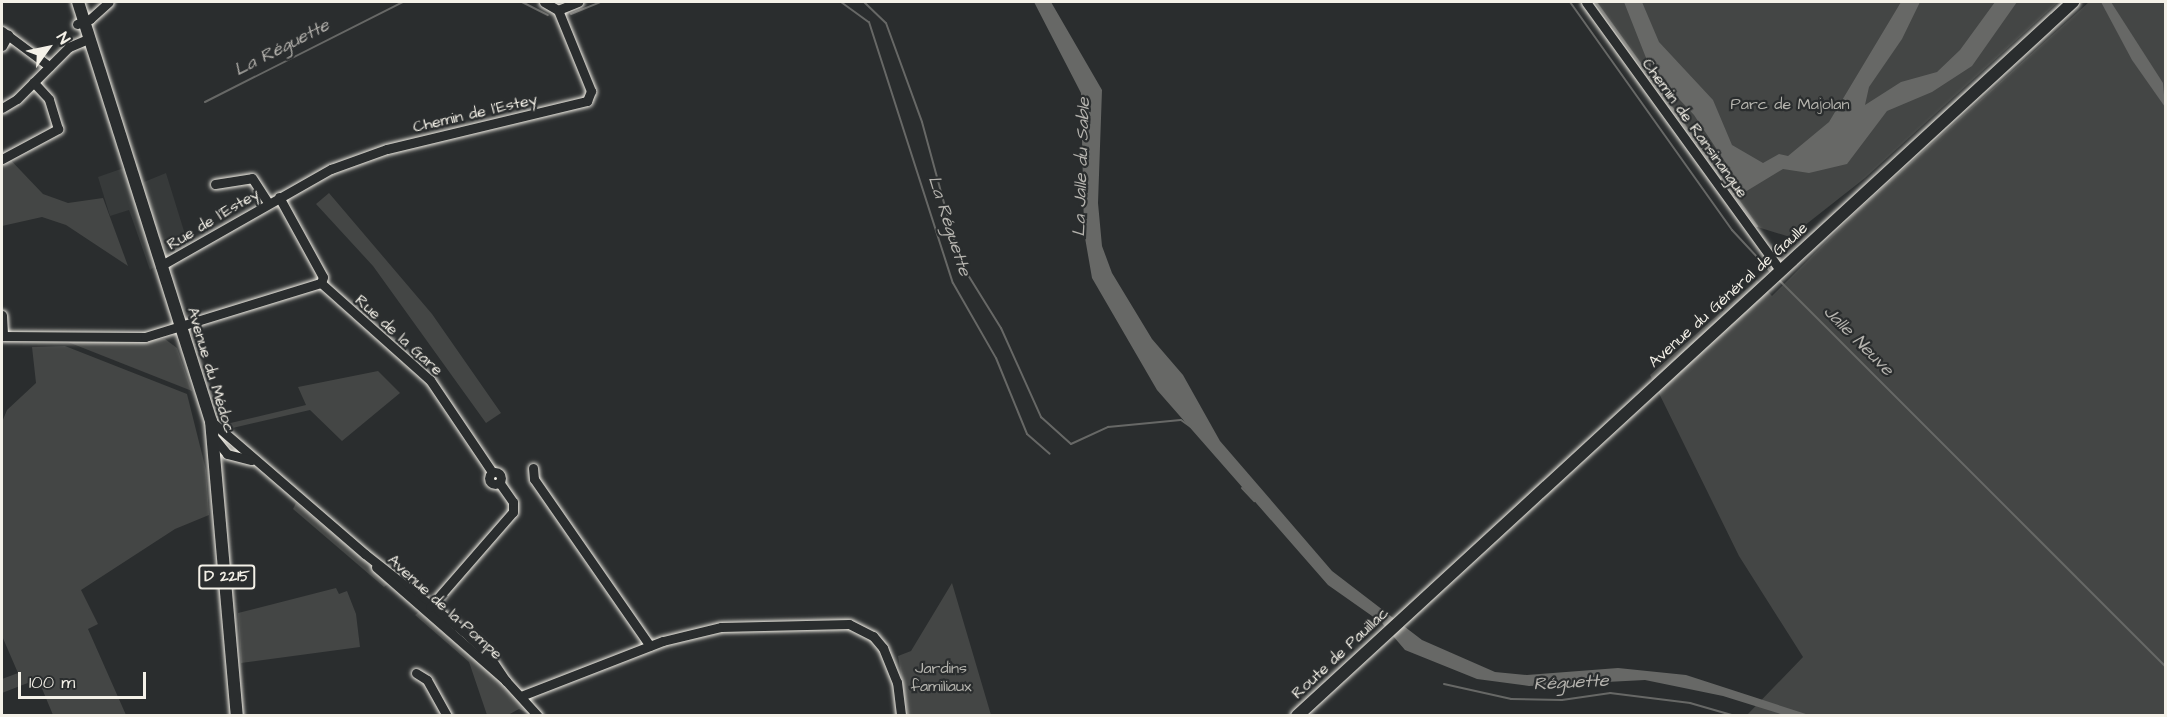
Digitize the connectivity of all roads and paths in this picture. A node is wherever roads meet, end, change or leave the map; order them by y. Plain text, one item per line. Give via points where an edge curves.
1 (70, 2) edge
2 (78, 2) edge
3 (109, 2) edge
4 (544, 2) edge
5 (578, 2) edge
6 (1586, 2) edge
7 (2073, 2) edge
8 (558, 10) junction
9 (81, 23) junction
10 (5, 33) edge
11 (86, 39) junction
12 (2, 46) edge
13 (49, 66) junction
14 (33, 82) junction
15 (2, 108) edge
16 (2, 159) edge
17 (215, 184) dead end
18 (279, 197) junction
19 (268, 203) junction
20 (160, 266) junction
21 (1781, 271) junction
22 (321, 284) junction
23 (2, 315) edge
24 (181, 327) junction
25 (2, 336) edge
26 (211, 421) junction
27 (215, 439) junction
28 (227, 454) junction
29 (258, 463) junction
30 (533, 468) dead end
31 (219, 470) junction
32 (365, 554) junction
33 (432, 604) junction
34 (425, 612) junction
35 (1406, 615) joint
36 (650, 646) junction
37 (416, 673) dead end
38 (506, 681) junction
39 (521, 696) junction
40 (237, 716) edge
41 (447, 716) edge
42 (538, 716) edge
43 (901, 716) edge
44 (1297, 716) edge

1 - 9 main road, Avenue du Médoc / D 2215
2 - 9 main road, Avenue du Médoc / D 2215
3 - 9 street
4 - 8 street
5 - 8 street
6 - 21 street, Chemin de Ransinangue
7 - 21 main road, Avenue du Général de Gaulle
8 - 18 street, Chemin de l'Estey via 591,91 587,101 387,149 331,169
9 - 11 main road, Avenue du Médoc / D 2215
10 - 12 street
10 - 13 street
11 - 13 street
11 - 20 main road, Avenue du Médoc / D 2215
13 - 14 street
14 - 15 street
14 - 16 street via 49,99 58,129 56,135
17 - 19 street via 252,178
18 - 19 street, Rue de l'Estey
18 - 22 street via 323,277
19 - 20 street, Rue de l'Estey
20 - 24 main road, Avenue du Médoc / D 2215
21 - 35 main road, Avenue du Général de Gaulle
22 - 24 street
22 - 33 street, Rue de la Gare via 430,380 492,472 499,474 499,482 513,502 513,512
23 - 25 street
24 - 25 street via 145,337
24 - 26 main road, Avenue du Médoc / D 2215
26 - 27 main road, Avenue du Médoc / D 2215
26 - 29 street, Avenue de la Pompe
27 - 28 street
27 - 31 main road, Avenue du Médoc / D 2215
28 - 29 street, Avenue de la Pompe
28 - 31 street
29 - 32 street, Avenue de la Pompe
30 - 36 street via 534,479
31 - 40 main road, Avenue du Médoc / D 2215
32 - 33 street, Avenue de la Pompe
32 - 34 street, Avenue de la Pompe
33 - 34 street
33 - 38 street, Avenue de la Pompe via 488,653
34 - 38 street, Avenue de la Pompe
35 - 44 main road, Route de Pauillac
36 - 39 street
36 - 43 street via 721,627 849,624 873,636 887,655 897,682
37 - 41 street via 427,680
38 - 39 street, Avenue de la Pompe
39 - 42 street, Avenue de la Pompe

